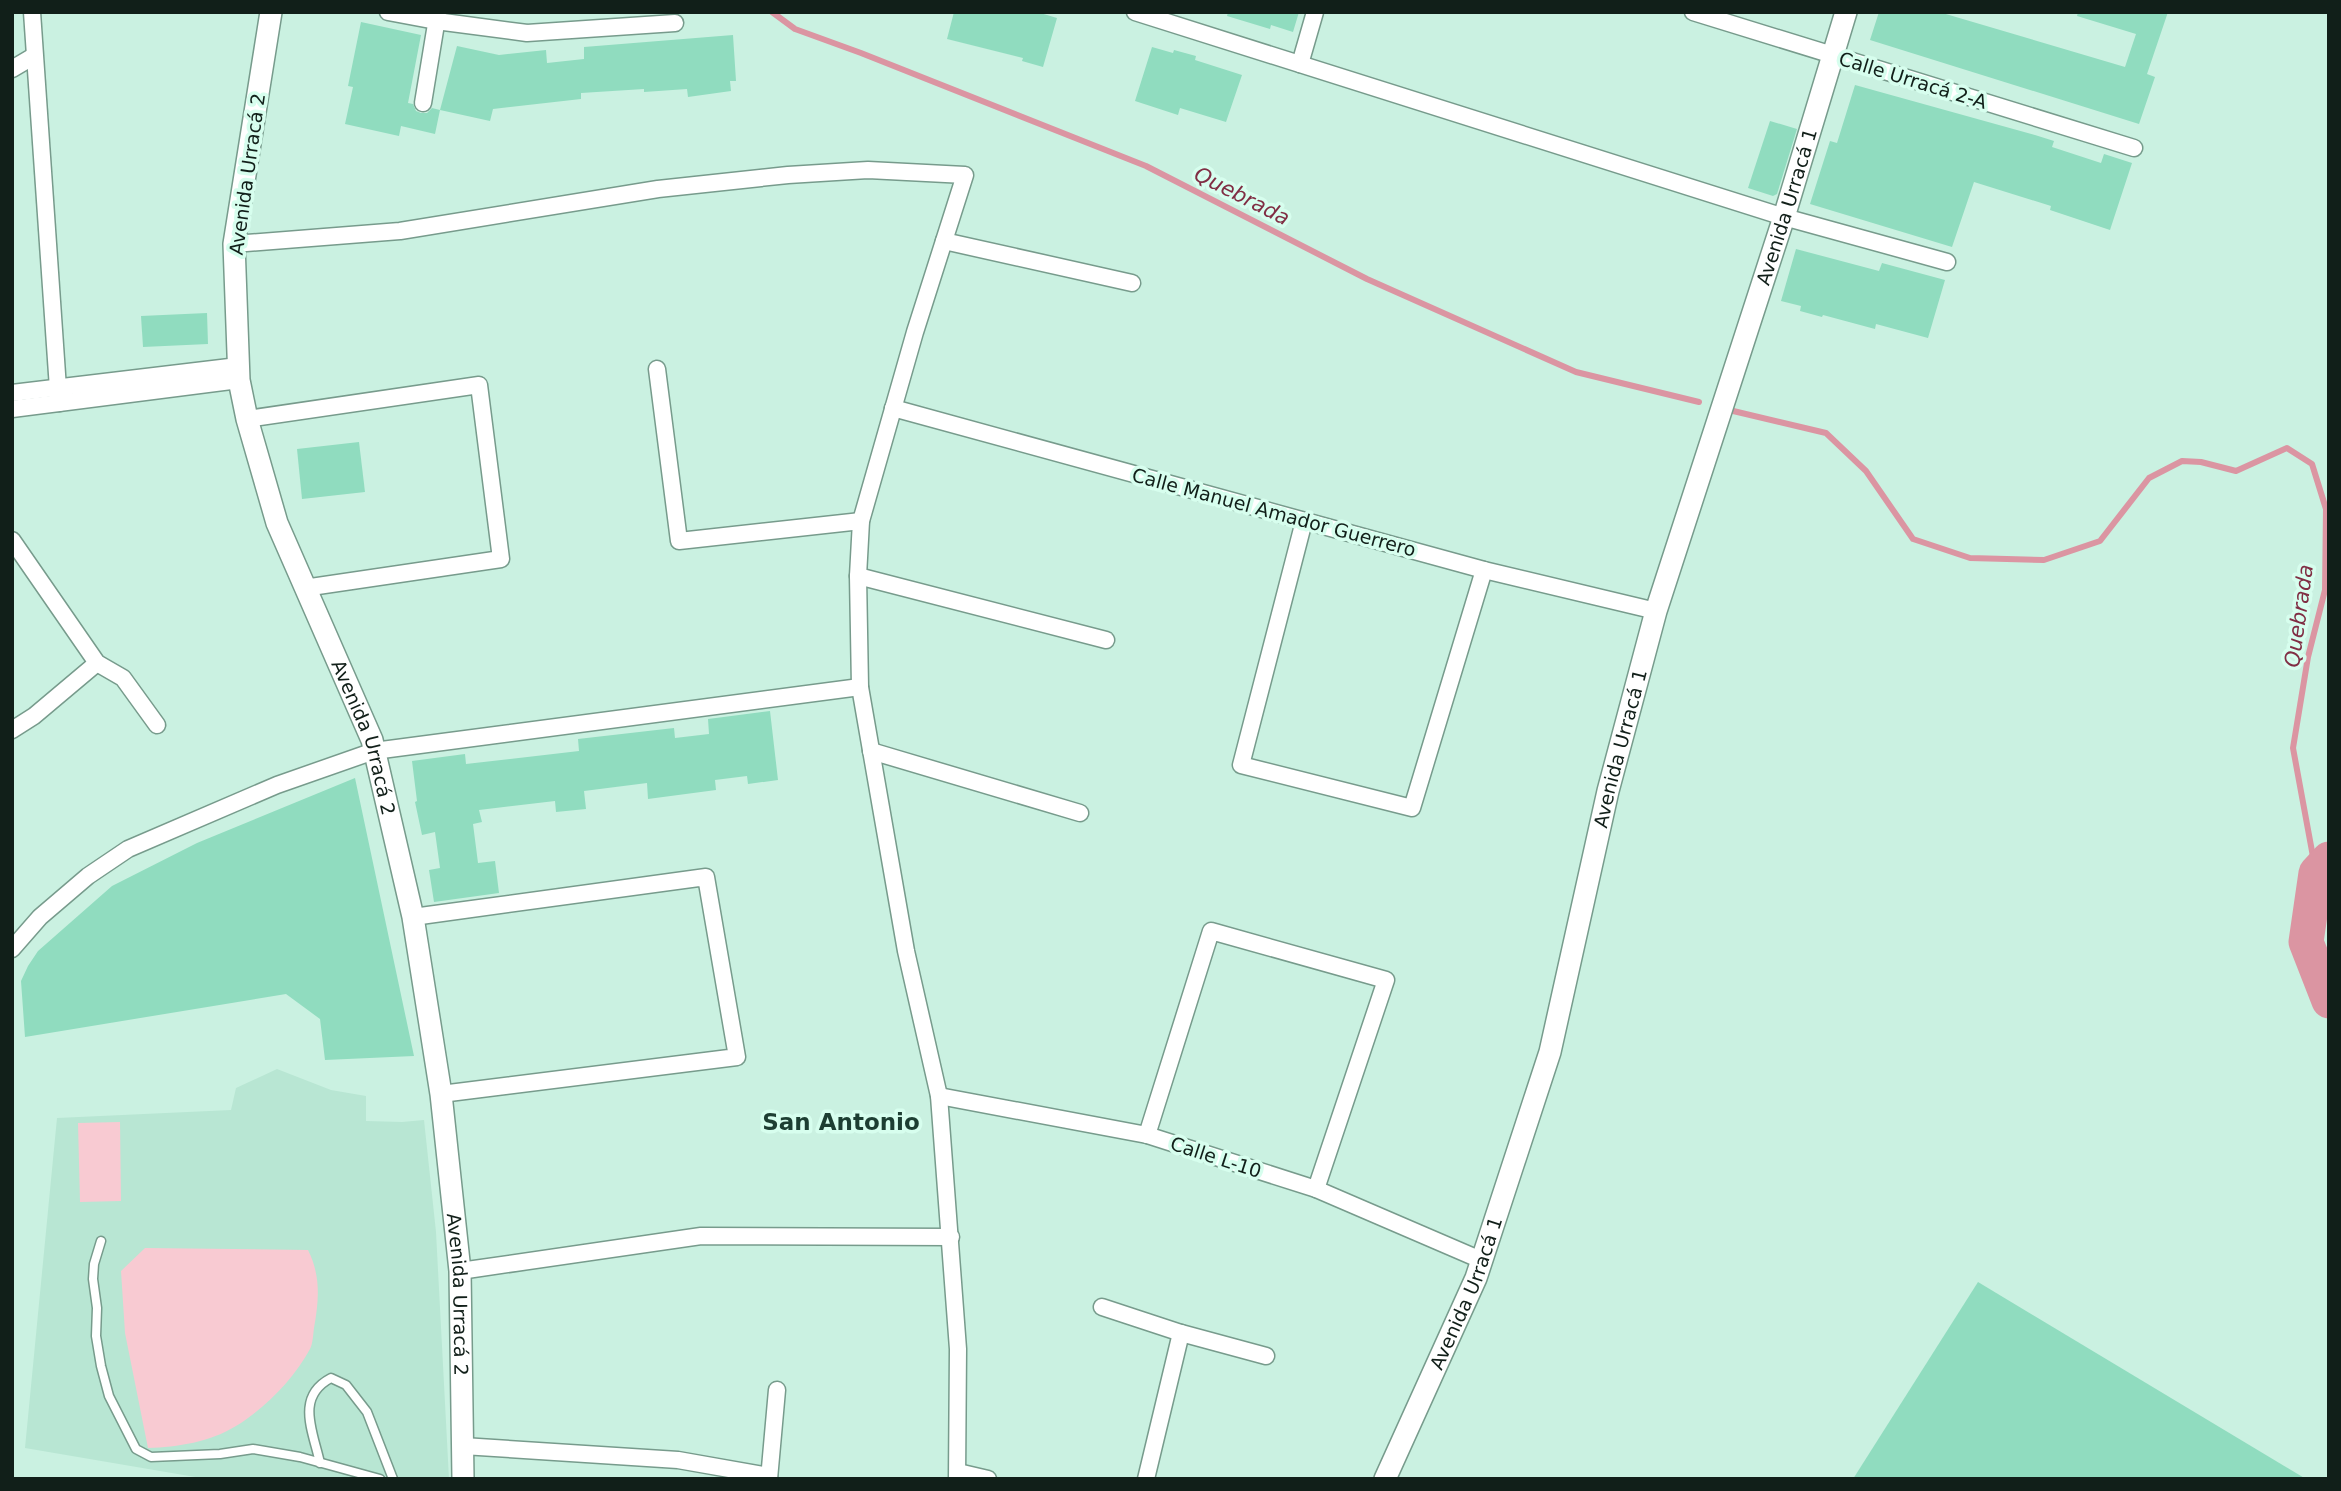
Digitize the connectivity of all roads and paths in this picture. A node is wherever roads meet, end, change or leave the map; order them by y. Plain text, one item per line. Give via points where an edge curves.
1 (32, 12) edge
2 (271, 12) edge
3 (388, 12) edge
4 (1135, 12) edge
5 (1315, 12) edge
6 (1693, 12) edge
7 (1846, 12) edge
8 (437, 17) edge
9 (675, 23) dead end
10 (34, 56) junction
11 (1834, 56) junction
12 (1300, 64) junction
13 (12, 69) edge
14 (423, 103) dead end
15 (2134, 148) dead end
16 (1784, 218) junction
17 (944, 241) junction
18 (234, 244) junction
19 (1947, 262) dead end
20 (1132, 283) dead end
21 (657, 369) dead end
22 (238, 373) junction
23 (12, 393) edge
24 (57, 395) junction
25 (893, 408) junction
26 (12, 409) edge
27 (247, 419) junction
28 (861, 521) junction
29 (1304, 521) junction
30 (12, 540) edge
31 (1484, 570) junction
32 (858, 576) junction
33 (304, 588) junction
34 (1656, 611) junction
35 (1106, 640) dead end
36 (97, 663) junction
37 (860, 687) junction
38 (157, 725) dead end
39 (12, 730) edge
40 (374, 751) junction
41 (871, 751) junction
42 (1080, 813) dead end
43 (413, 917) junction
44 (12, 949) edge
45 (441, 1094) junction
46 (939, 1096) junction
47 (1147, 1135) junction
48 (1316, 1189) junction
49 (951, 1237) junction
50 (101, 1241) dead end
51 (1481, 1260) junction
52 (460, 1271) junction
53 (1102, 1307) dead end
54 (1181, 1333) junction
55 (1266, 1356) dead end
56 (777, 1390) dead end
57 (463, 1446) junction
58 (320, 1463) junction
59 (958, 1476) edge
60 (769, 1477) edge
61 (380, 1479) edge
62 (393, 1479) edge
63 (463, 1479) edge
64 (988, 1479) edge
65 (1146, 1479) edge
66 (1385, 1479) edge

1 - 10 street
2 - 18 street, Avenida Urracá 2
3 - 8 street
4 - 12 street
5 - 12 street
6 - 11 street, Calle Urracá 2-A
7 - 11 street, Avenida Urracá 1
8 - 9 street via 527,33
8 - 14 street
10 - 13 street
10 - 24 street
11 - 15 street, Calle Urracá 2-A
11 - 16 street, Avenida Urracá 1
12 - 16 street
16 - 19 street
16 - 34 street, Avenida Urracá 1
17 - 18 street via 965,175 868,170 658,189 400,230
17 - 20 street
17 - 25 street
18 - 22 street, Avenida Urracá 2
21 - 28 street via 679,541
22 - 24 street
22 - 27 street, Avenida Urracá 2
23 - 24 street
24 - 26 street
25 - 28 street
25 - 29 street, Calle Manuel Amador Guerrero
27 - 33 street, Avenida Urracá 2 via 277,523
27 - 33 street via 479,385 501,559
28 - 32 street
29 - 31 street, Calle Manuel Amador Guerrero
29 - 31 street via 1241,765 1412,808
30 - 36 street
31 - 34 street, Calle Manuel Amador Guerrero
32 - 35 street
32 - 37 street
33 - 40 street, Avenida Urracá 2
34 - 51 street, Avenida Urracá 1 via 1608,791 1550,1052
36 - 38 street via 123,678
36 - 39 street
37 - 40 street
37 - 41 street
40 - 43 street, Avenida Urracá 2
40 - 44 street via 277,785 128,849 40,917
41 - 42 street
41 - 46 street via 906,951
43 - 45 street, Avenida Urracá 2
43 - 45 street via 706,877 737,1057
45 - 52 street, Avenida Urracá 2
46 - 47 street, Calle L-10
46 - 49 street
47 - 48 street, Calle L-10
47 - 48 street via 1211,932 1386,980
48 - 51 street, Calle L-10
49 - 52 street via 701,1236
49 - 59 street via 958,1349
50 - 58 lane via 93,1279 101,1366 109,1396 136,1449 152,1457 253,1449
51 - 66 street, Avenida Urracá 1
52 - 57 street, Avenida Urracá 2
53 - 54 street
54 - 55 street
54 - 65 street
56 - 60 street
57 - 60 street via 678,1460
57 - 63 street, Avenida Urracá 2
58 - 61 lane
58 - 62 lane via 309,1415 311,1396 331,1378 346,1385 367,1412
59 - 64 street

